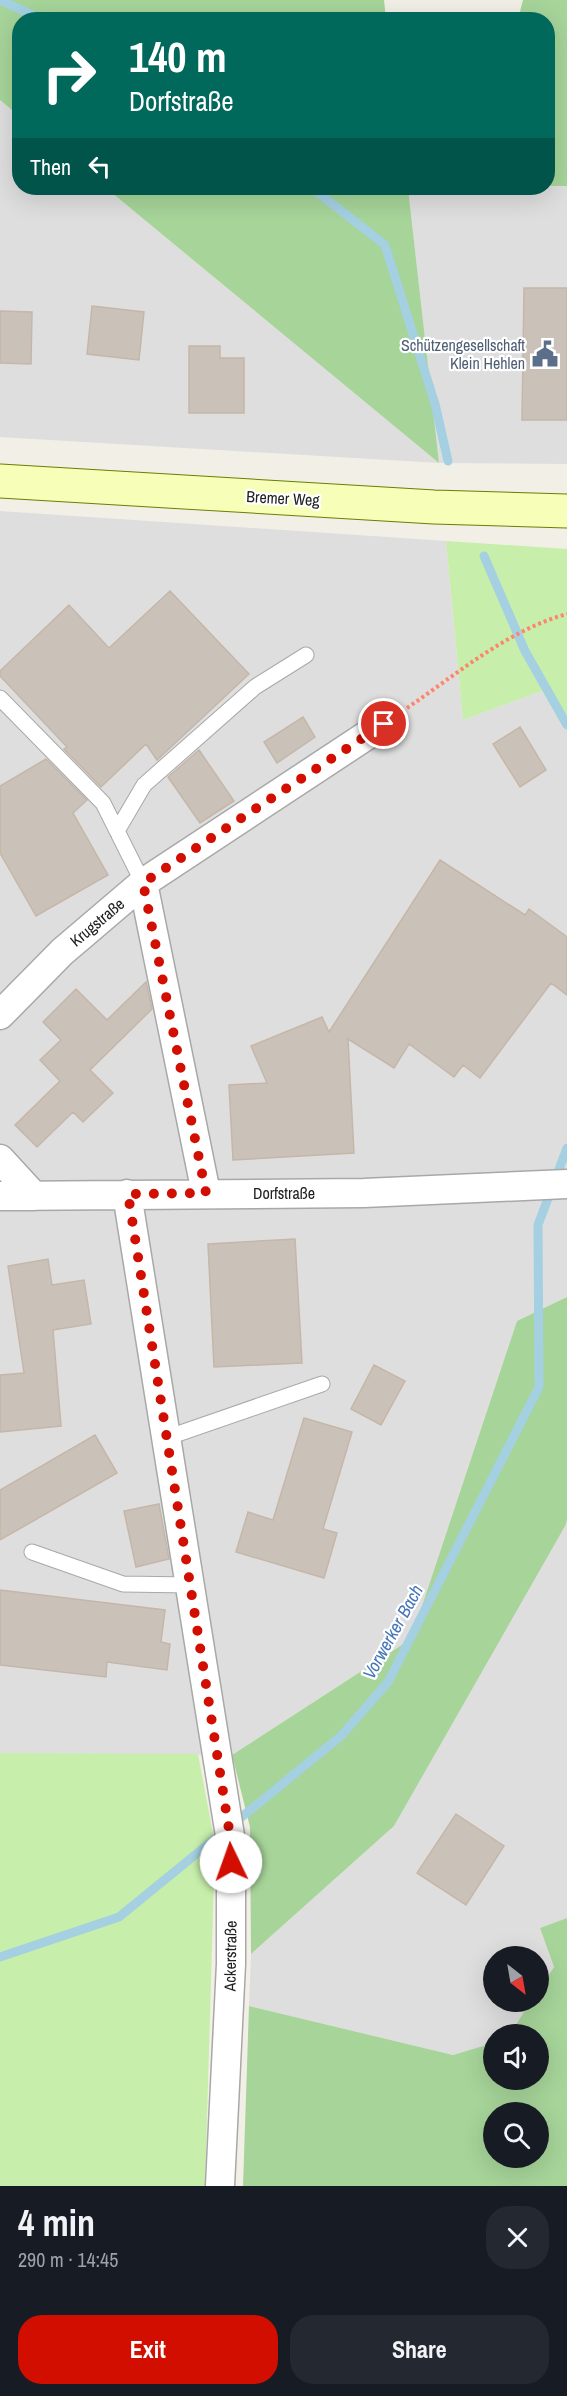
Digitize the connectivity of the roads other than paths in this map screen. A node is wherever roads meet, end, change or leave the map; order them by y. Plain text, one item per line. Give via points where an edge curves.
1 (0, 481) edge
2 (567, 511) edge
3 (306, 655) dead end
4 (0, 698) edge
5 (384, 724) road end
6 (117, 831) junction
7 (143, 883) junction
8 (0, 1015) edge
9 (0, 1159) edge
10 (567, 1184) edge
11 (206, 1193) junction
12 (128, 1194) junction
13 (0, 1196) edge
14 (34, 1196) junction
15 (322, 1384) dead end
16 (166, 1438) junction
17 (32, 1552) dead end
18 (190, 1585) junction
19 (220, 2186) edge

1 - 2 main road, Bremer Weg
3 - 6 lane via 255,687 144,785
4 - 6 lane via 104,803
5 - 7 street, Krugstraße
6 - 7 lane
7 - 8 street, Krugstraße via 62,952
7 - 11 street
9 - 14 street
10 - 11 street, Dorfstraße via 364,1193
11 - 12 street, Dorfstraße
12 - 14 street, Dorfstraße
12 - 16 street, Ackerstraße
13 - 14 street, Dorfstraße
15 - 16 lane
16 - 18 street, Ackerstraße
17 - 18 lane via 123,1584
18 - 19 street, Ackerstraße via 231,1842 231,1964

